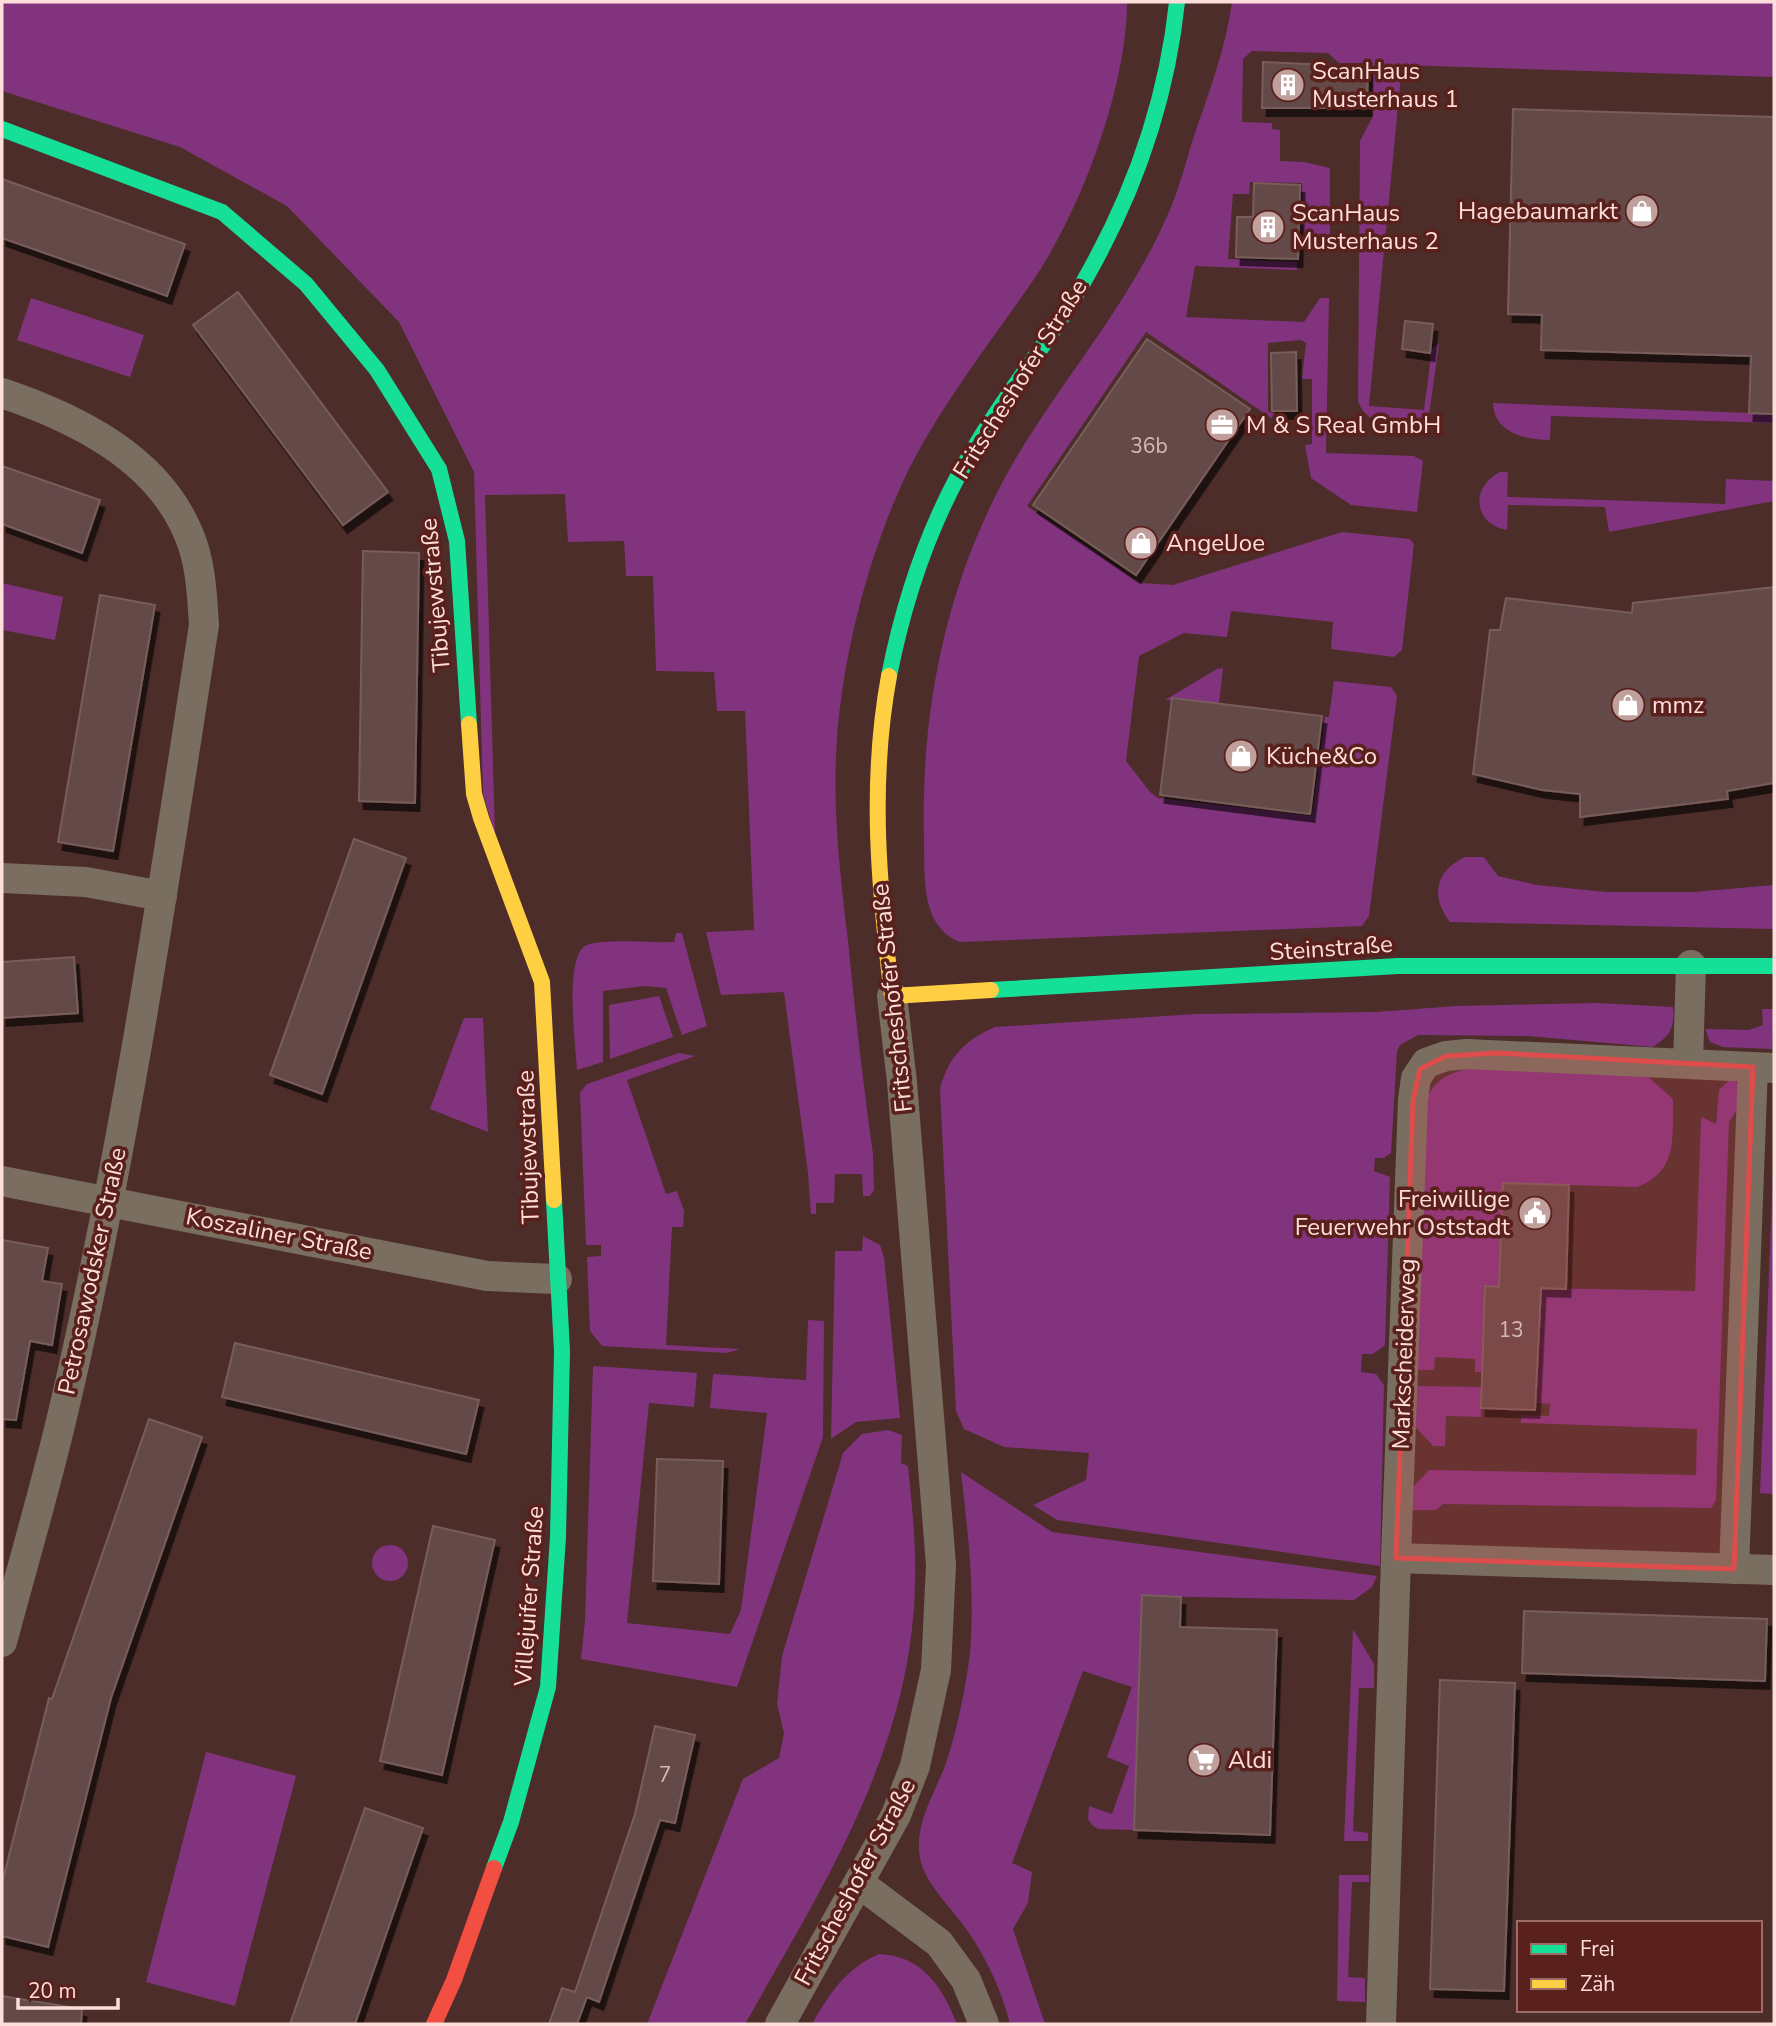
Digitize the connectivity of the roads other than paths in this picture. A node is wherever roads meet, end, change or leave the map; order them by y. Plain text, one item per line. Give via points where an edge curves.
1 (1177, 2) edge
2 (2, 129) edge
3 (2, 393) edge
4 (2, 878) edge
5 (162, 896) junction
6 (1691, 965) junction
7 (1774, 966) edge
8 (892, 996) junction
9 (1688, 1063) junction
10 (1764, 1067) edge
11 (2, 1181) edge
12 (107, 1201) junction
13 (557, 1279) junction
14 (1396, 1558) junction
15 (1734, 1569) junction
16 (1774, 1570) edge
17 (2, 1642) edge
18 (859, 1883) junction
19 (434, 2024) edge
20 (780, 2024) edge
21 (984, 2024) edge
22 (1381, 2024) edge

1 - 8 street, Fritscheshofer Straße via 1169,65 1154,120 1115,219 1071,304 984,430 950,490 909,596 884,705 878,772 880,888
2 - 13 street, Tibujewstraße via 222,212 306,284 377,370 439,469 457,541 474,794 481,827 542,982
3 - 5 street, Petrosawodsker Straße via 81,426 135,460 167,497 189,535 201,580 204,625
4 - 5 street via 86,882
5 - 12 street, Petrosawodsker Straße
6 - 7 street, Steinstraße
6 - 8 street, Steinstraße via 1398,966
6 - 9 street
8 - 18 street, Fritscheshofer Straße via 940,1551 940,1616 936,1670 915,1766 896,1815
9 - 10 street, Markscheiderweg
9 - 14 street, Markscheiderweg via 1497,1052 1446,1056 1420,1069 1413,1100
10 - 15 street, Markscheiderweg
11 - 12 street, Koszaliner Straße
12 - 13 street, Koszaliner Straße via 488,1276
12 - 17 street, Petrosawodsker Straße via 62,1417
13 - 19 street, Villejuifer Straße via 562,1352 558,1537 548,1687 511,1822
14 - 15 street
14 - 22 street, Markscheiderweg
15 - 16 street
18 - 20 street, Fritscheshofer Straße
18 - 21 street via 939,1943 966,1980

